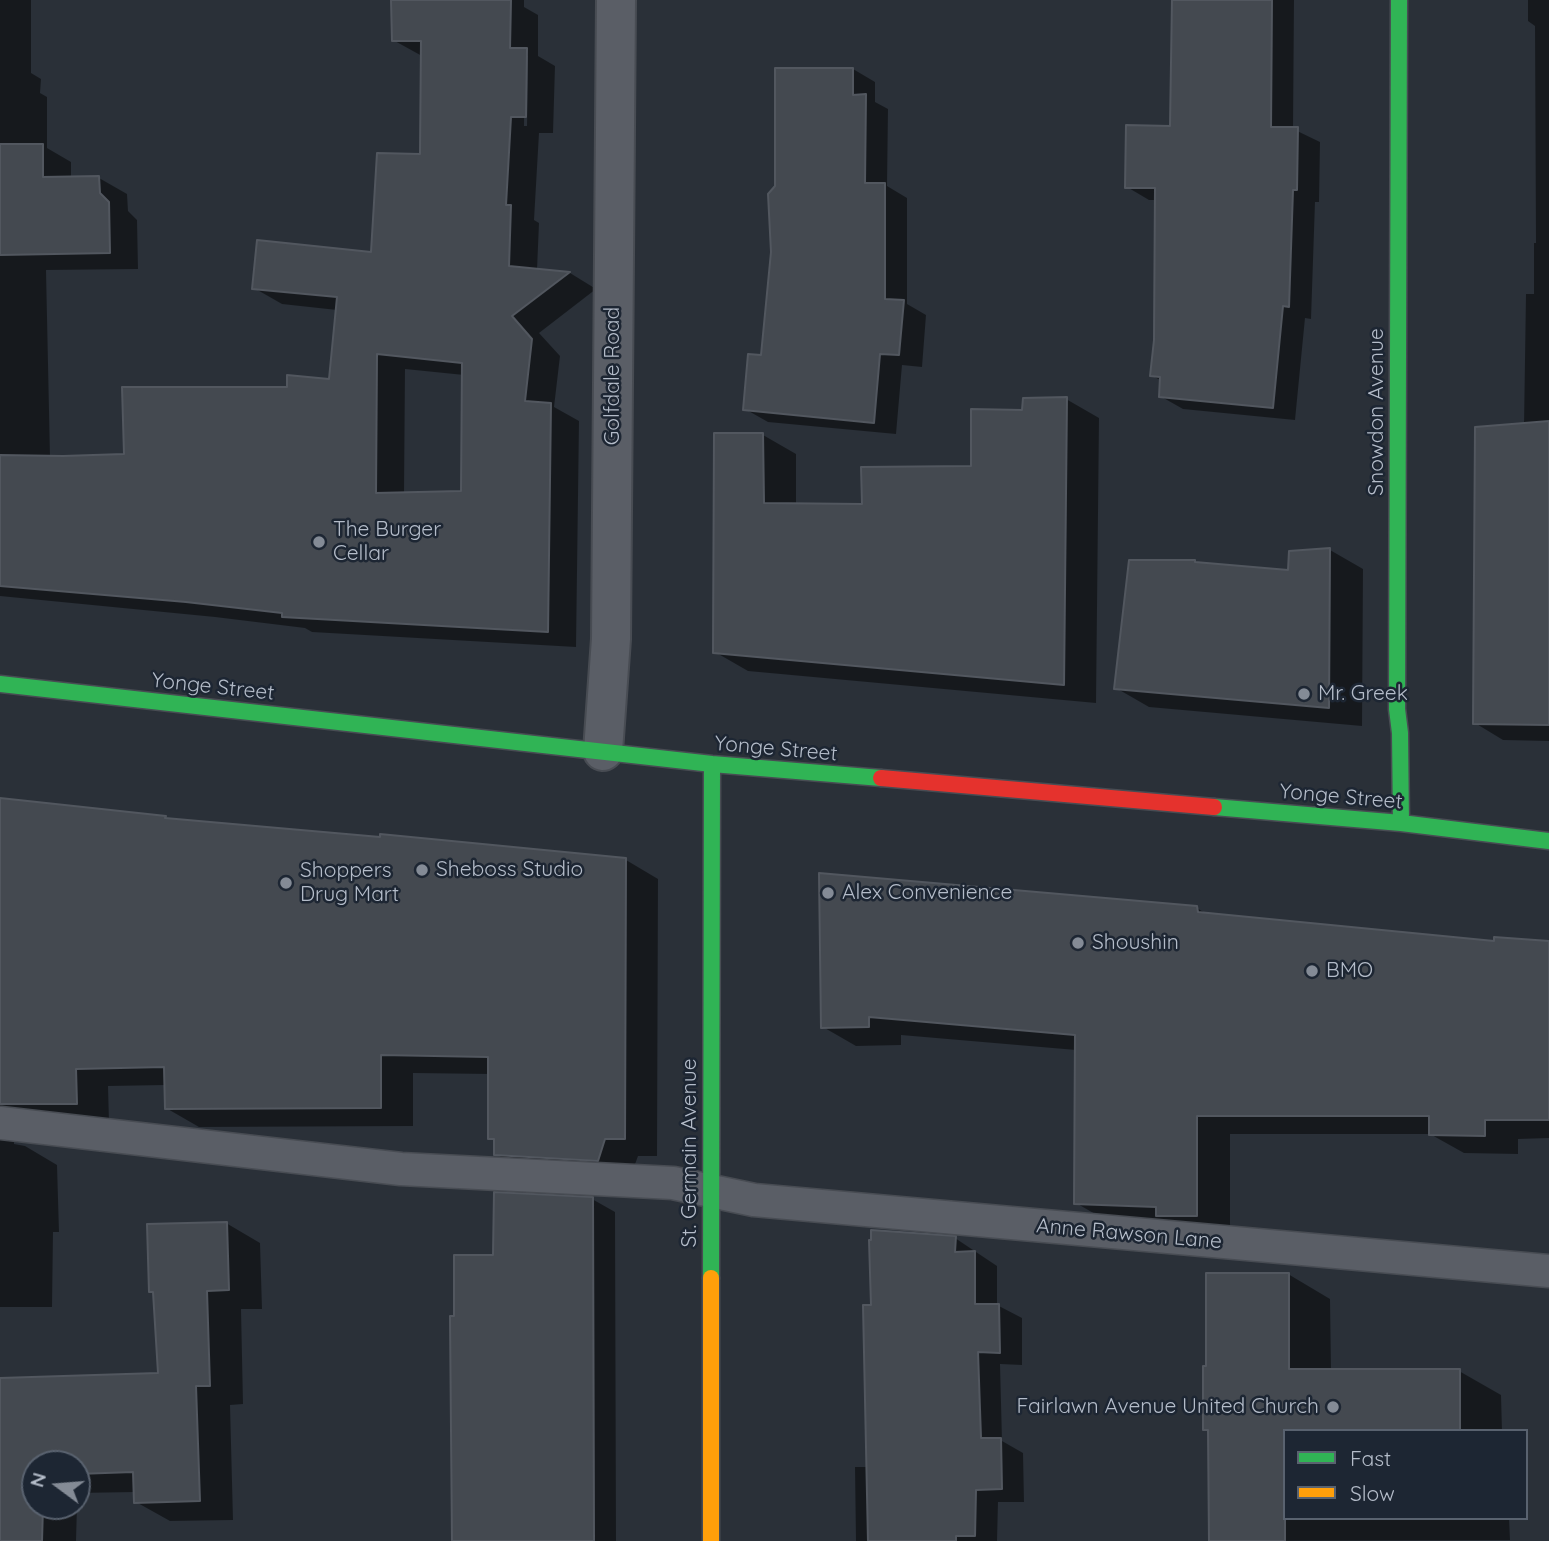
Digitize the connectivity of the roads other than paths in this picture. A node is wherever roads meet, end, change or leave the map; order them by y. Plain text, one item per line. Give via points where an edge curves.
1 (616, 0) edge
2 (1399, 0) edge
3 (0, 684) edge
4 (603, 751) junction
5 (712, 765) junction
6 (1401, 823) junction
7 (1549, 841) edge
8 (0, 1123) edge
9 (710, 1191) junction
10 (1549, 1271) edge
11 (711, 1541) edge

1 - 4 street, Golfdale Road via 611,639
2 - 6 street, Snowdon Avenue via 1397,709
3 - 4 street, Yonge Street
4 - 5 street, Yonge Street
5 - 6 street, Yonge Street
5 - 9 street, St. Germain Avenue
6 - 7 street, Yonge Street
8 - 9 lane, Anne Rawson Lane via 401,1169 673,1183
9 - 10 lane, Anne Rawson Lane via 754,1200
9 - 11 street, St. Germain Avenue

